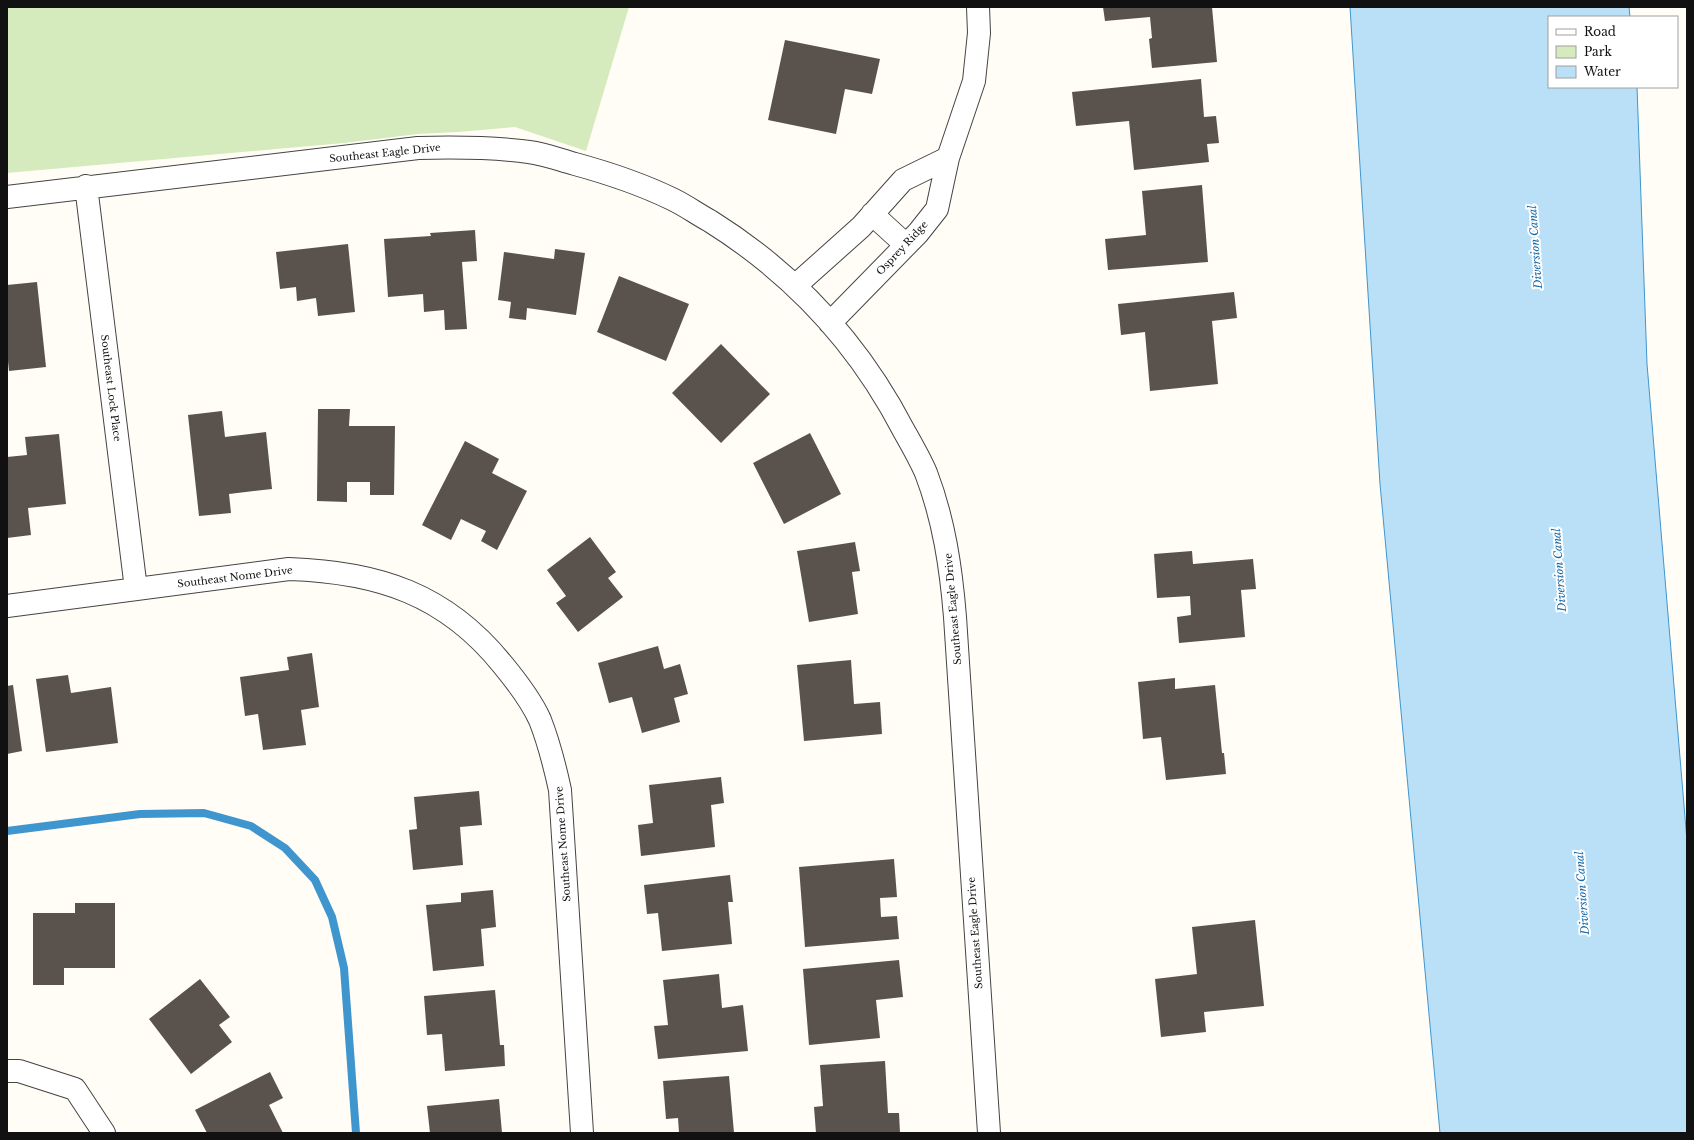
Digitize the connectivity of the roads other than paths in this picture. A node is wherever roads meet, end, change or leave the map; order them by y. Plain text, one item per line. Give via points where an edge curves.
1 (978, 7) edge
2 (948, 158) junction
3 (86, 186) junction
4 (7, 197) edge
5 (872, 214) junction
6 (906, 245) junction
7 (795, 286) junction
8 (830, 323) junction
9 (136, 589) junction
10 (7, 606) edge
11 (7, 1071) edge
12 (104, 1133) edge
13 (582, 1133) edge
14 (989, 1133) edge

1 - 2 street, Osprey Ridge via 979,33 974,81
2 - 5 street via 903,180
2 - 6 street, Osprey Ridge via 937,209
3 - 4 street, Southeast Eagle Drive
3 - 7 street, Southeast Eagle Drive via 418,148 472,146 531,152 615,175 674,200 725,231 775,267
3 - 9 street, Southeast Lock Place
5 - 6 street
5 - 7 street
6 - 8 street, Osprey Ridge
7 - 8 street, Southeast Eagle Drive
8 - 14 street, Southeast Eagle Drive via 861,358 926,472 942,525 951,570
9 - 10 street, Southeast Nome Drive
9 - 13 street, Southeast Nome Drive via 289,569 326,570 365,577 409,590 436,604 462,622 497,657 520,686 540,719 552,754 560,790
11 - 12 street via 19,1071 75,1089

